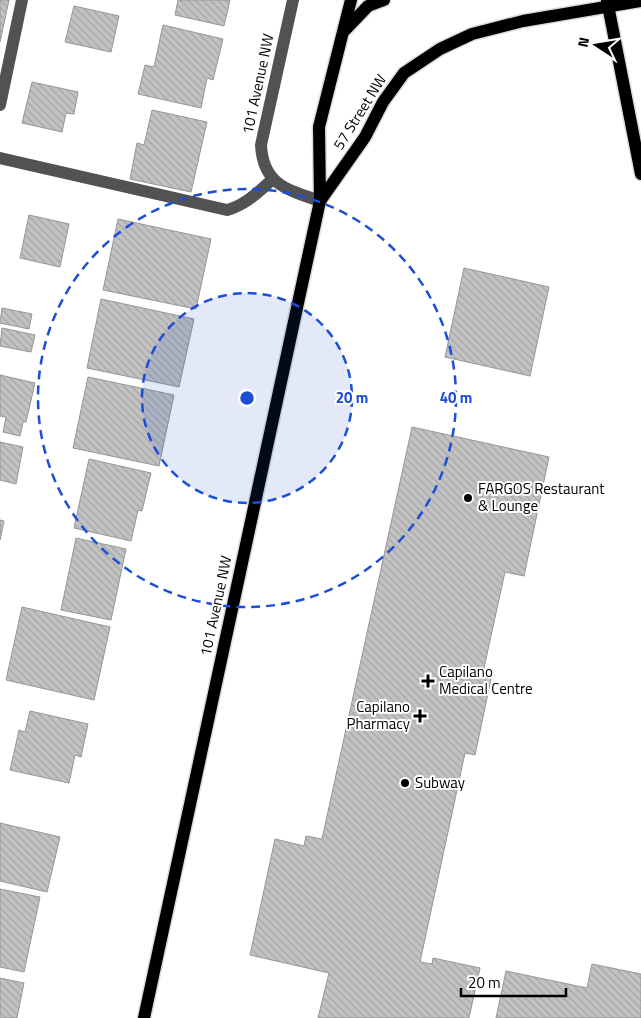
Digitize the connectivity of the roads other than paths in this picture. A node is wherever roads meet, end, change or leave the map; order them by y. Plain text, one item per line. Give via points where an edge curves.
1 (22, 0) edge
2 (293, 0) edge
3 (351, 0) edge
4 (384, 0) edge
5 (641, 1) edge
6 (608, 4) edge
7 (345, 30) junction
8 (0, 105) edge
9 (0, 158) edge
10 (641, 174) edge
11 (273, 179) junction
12 (320, 201) junction
13 (144, 1018) edge

1 - 8 lane
2 - 11 lane, 101 Avenue NW via 262,145 262,159
3 - 7 main road, 101 Avenue NW
4 - 7 main road via 368,6
5 - 6 main road, 57 Street NW
6 - 10 main road
6 - 12 main road, 57 Street NW via 472,34 440,49 404,73
7 - 12 main road, 101 Avenue NW via 320,127
9 - 11 lane via 228,210 244,203
11 - 12 lane via 288,190
12 - 13 main road, 101 Avenue NW

